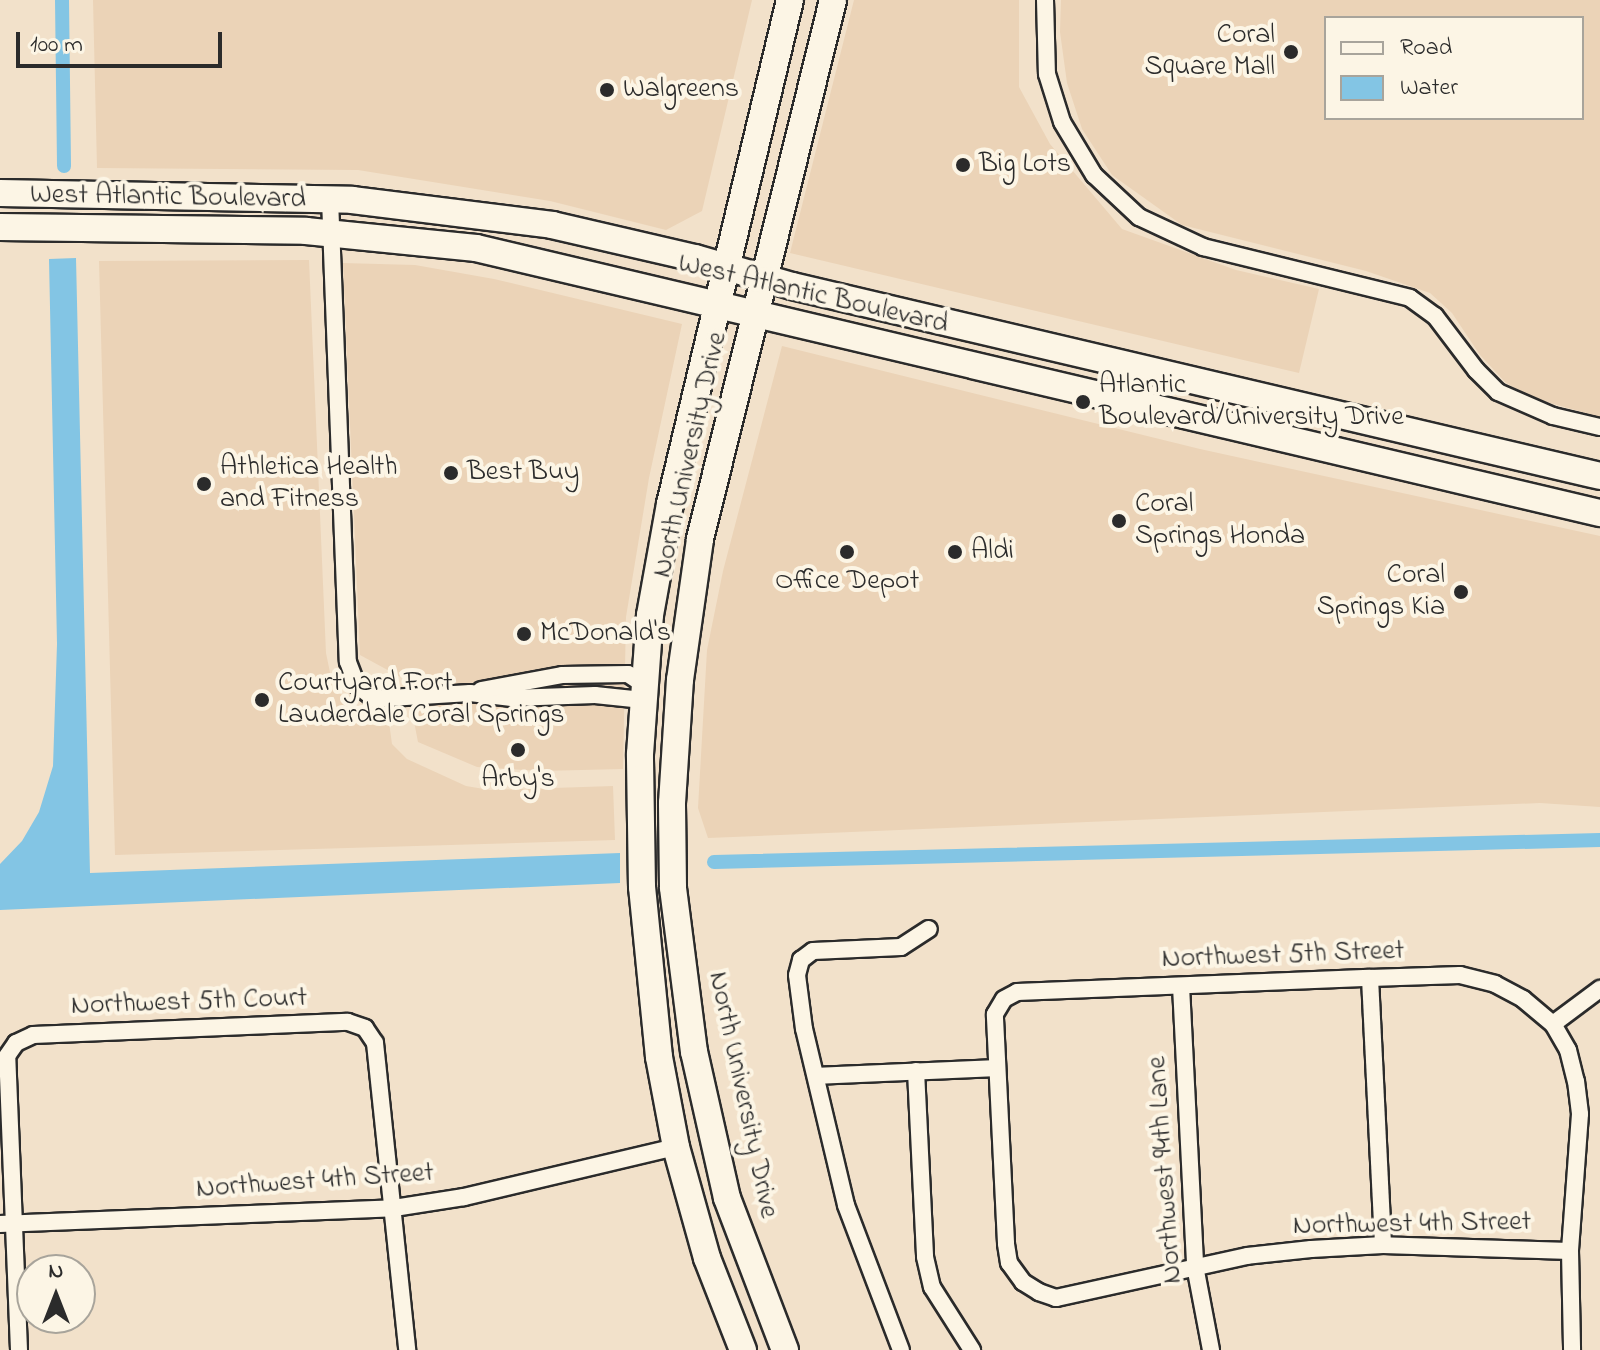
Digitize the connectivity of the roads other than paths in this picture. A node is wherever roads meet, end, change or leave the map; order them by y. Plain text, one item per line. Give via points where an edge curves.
1 (790, 0) edge
2 (833, 0) edge
3 (1045, 0) edge
4 (0, 193) edge
5 (330, 199) junction
6 (0, 227) edge
7 (331, 233) junction
8 (725, 267) junction
9 (765, 278) junction
10 (715, 306) junction
11 (755, 316) junction
12 (1600, 427) edge
13 (1600, 476) edge
14 (1600, 513) edge
15 (650, 615) junction
16 (680, 680) junction
17 (643, 692) junction
18 (470, 693) junction
19 (674, 741) junction
20 (929, 929) dead end
21 (1370, 978) junction
22 (1181, 986) junction
23 (1600, 989) edge
24 (1553, 1024) junction
25 (996, 1068) junction
26 (916, 1071) junction
27 (816, 1076) junction
28 (676, 1147) junction
29 (727, 1198) junction
30 (394, 1208) junction
31 (6, 1223) edge
32 (1383, 1245) junction
33 (1570, 1251) junction
34 (1195, 1266) junction
35 (19, 1350) edge
36 (407, 1350) edge
37 (743, 1350) edge
38 (785, 1350) edge
39 (901, 1350) edge
40 (972, 1350) edge
41 (1211, 1350) edge
42 (1572, 1350) edge

1 - 8 main road, North University Drive
2 - 9 main road, North University Drive
3 - 12 street via 1047,74 1062,122 1094,175 1139,217 1194,244 1410,298 1435,316 1498,392 1553,416
4 - 5 main road, West Atlantic Boulevard
5 - 7 street
5 - 8 main road, West Atlantic Boulevard via 552,225
6 - 7 main road, West Atlantic Boulevard
7 - 10 main road, West Atlantic Boulevard via 476,248
7 - 18 street via 348,662 357,685 374,699
8 - 9 main road, West Atlantic Boulevard
8 - 10 main road, North University Drive
9 - 11 main road, North University Drive
9 - 13 main road, West Atlantic Boulevard
10 - 11 main road, West Atlantic Boulevard
10 - 15 main road, North University Drive
11 - 14 main road, West Atlantic Boulevard
11 - 16 main road, North University Drive via 700,539
15 - 16 main road via 661,652
15 - 17 main road, North University Drive
16 - 19 main road, North University Drive
17 - 18 street via 512,698
17 - 18 street via 628,674 562,675
17 - 19 main road via 661,700
17 - 28 main road, North University Drive via 641,833 649,982
19 - 29 main road, North University Drive via 673,887 683,981
20 - 27 street via 901,947 813,951 801,960 797,975 802,1016
21 - 22 street, Northwest 5th Street
21 - 24 street, Northwest 5th Street via 1460,975 1495,984
21 - 32 street
22 - 25 street, Northwest 5th Street via 1017,992 1004,999 995,1014
22 - 34 street, Northwest 94th Lane
23 - 24 street
24 - 33 street via 1568,1050 1580,1114
25 - 26 street
25 - 34 street, Northwest 4th Street via 1006,1243 1009,1263 1023,1282 1056,1298
26 - 27 street
26 - 40 street via 925,1257 932,1287
27 - 39 street via 846,1205
28 - 29 main road via 694,1152
28 - 30 street, Northwest 4th Street via 464,1197
28 - 37 main road, North University Drive via 707,1258
29 - 38 main road, North University Drive
30 - 31 street, Northwest 4th Street
30 - 31 street, Northwest 5th Court via 375,1043 365,1028 348,1022 33,1035 16,1043 7,1056
30 - 36 street
31 - 35 street
32 - 33 street, Northwest 4th Street
32 - 34 street, Northwest 4th Street via 1298,1250
33 - 42 street
34 - 41 street, Northwest 94th Lane

